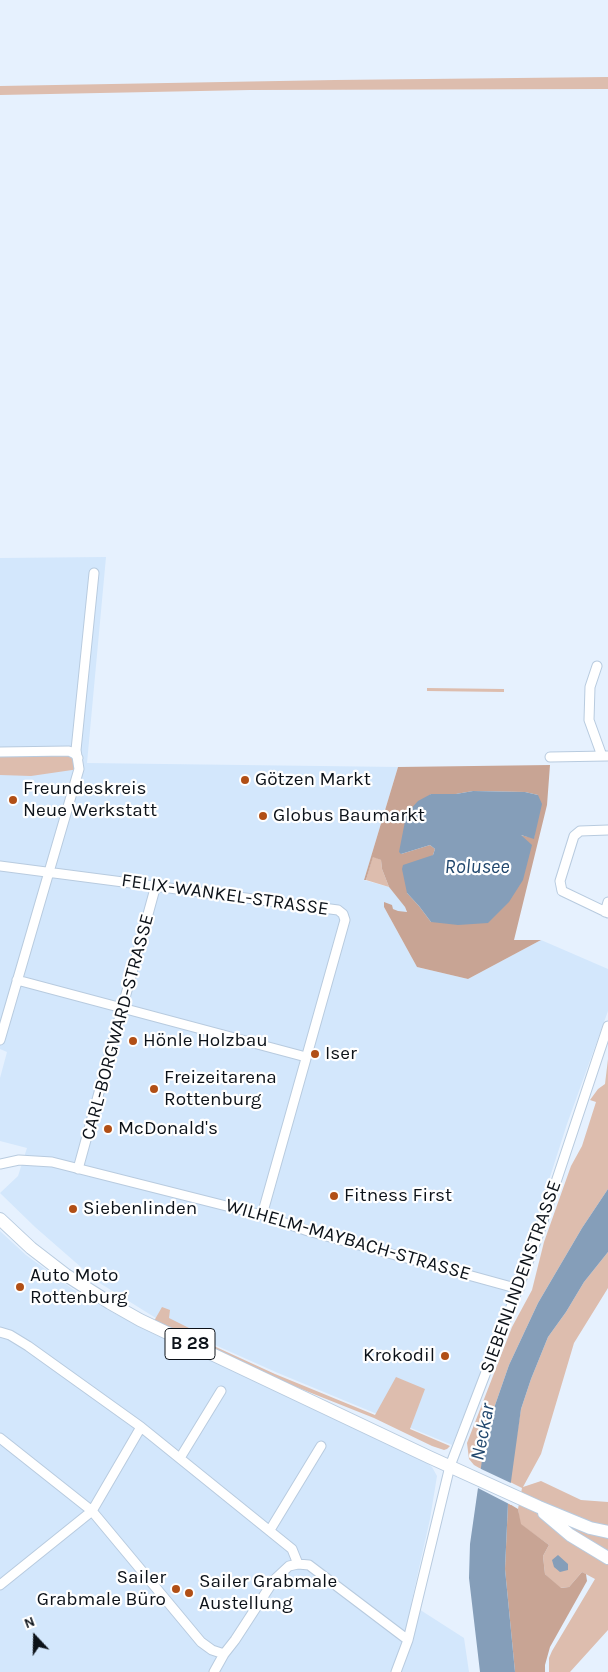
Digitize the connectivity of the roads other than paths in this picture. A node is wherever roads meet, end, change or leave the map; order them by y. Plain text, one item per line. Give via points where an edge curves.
1 (94, 573) dead end
2 (597, 666) dead end
3 (0, 752) edge
4 (605, 756) edge
5 (550, 757) dead end
6 (78, 758) junction
7 (608, 830) edge
8 (0, 866) edge
9 (48, 872) junction
10 (156, 885) junction
11 (608, 902) edge
12 (607, 912) edge
13 (17, 980) junction
14 (122, 1008) junction
15 (608, 1026) edge
16 (0, 1040) edge
17 (306, 1057) junction
18 (0, 1164) edge
19 (78, 1169) junction
20 (262, 1215) junction
21 (0, 1219) edge
22 (519, 1289) junction
23 (0, 1332) edge
24 (222, 1391) dead end
25 (141, 1427) junction
26 (0, 1438) edge
27 (321, 1446) dead end
28 (180, 1458) junction
29 (450, 1466) junction
30 (534, 1505) junction
31 (92, 1511) junction
32 (270, 1530) junction
33 (608, 1532) edge
34 (608, 1558) edge
35 (298, 1564) junction
36 (0, 1584) edge
37 (408, 1640) junction
38 (224, 1654) junction
39 (214, 1672) edge
40 (396, 1672) edge

1 - 6 street via 76,744
2 - 4 street via 590,687 589,720
3 - 6 street via 69,751
4 - 5 street
6 - 9 street via 79,769
7 - 12 street via 580,831 574,836 560,881 562,891
8 - 9 street, FELIX-WANKEL-STRASSE
9 - 10 street, FELIX-WANKEL-STRASSE
9 - 13 street
10 - 14 street, CARL-BORGWARD-STRASSE
10 - 17 street, FELIX-WANKEL-STRASSE via 338,910 343,914 345,920
11 - 12 street
13 - 14 street
13 - 16 street
14 - 17 street
14 - 19 street, CARL-BORGWARD-STRASSE
15 - 22 street, SIEBENLINDENSTRASSE
17 - 20 street, FELIX-WANKEL-STRASSE
18 - 19 street, WILHELM-MAYBACH-STRASSE via 29,1160
19 - 20 street, WILHELM-MAYBACH-STRASSE
20 - 22 street, WILHELM-MAYBACH-STRASSE via 308,1231
21 - 29 main road, B 28 via 54,1266 121,1310
22 - 29 street, SIEBENLINDENSTRASSE
23 - 25 street via 28,1346
24 - 28 street
25 - 28 street
25 - 31 street
26 - 31 street
27 - 32 street
28 - 32 street
29 - 30 main road, B 28
29 - 37 street, SIEBENLINDENSTRASSE
30 - 33 main road, B 28
30 - 34 main road via 570,1535
31 - 36 street
31 - 38 street via 201,1642
32 - 35 street via 292,1549
35 - 37 street via 309,1565
35 - 38 street via 289,1566 274,1580
37 - 40 street, SIEBENLINDENSTRASSE
38 - 39 street

